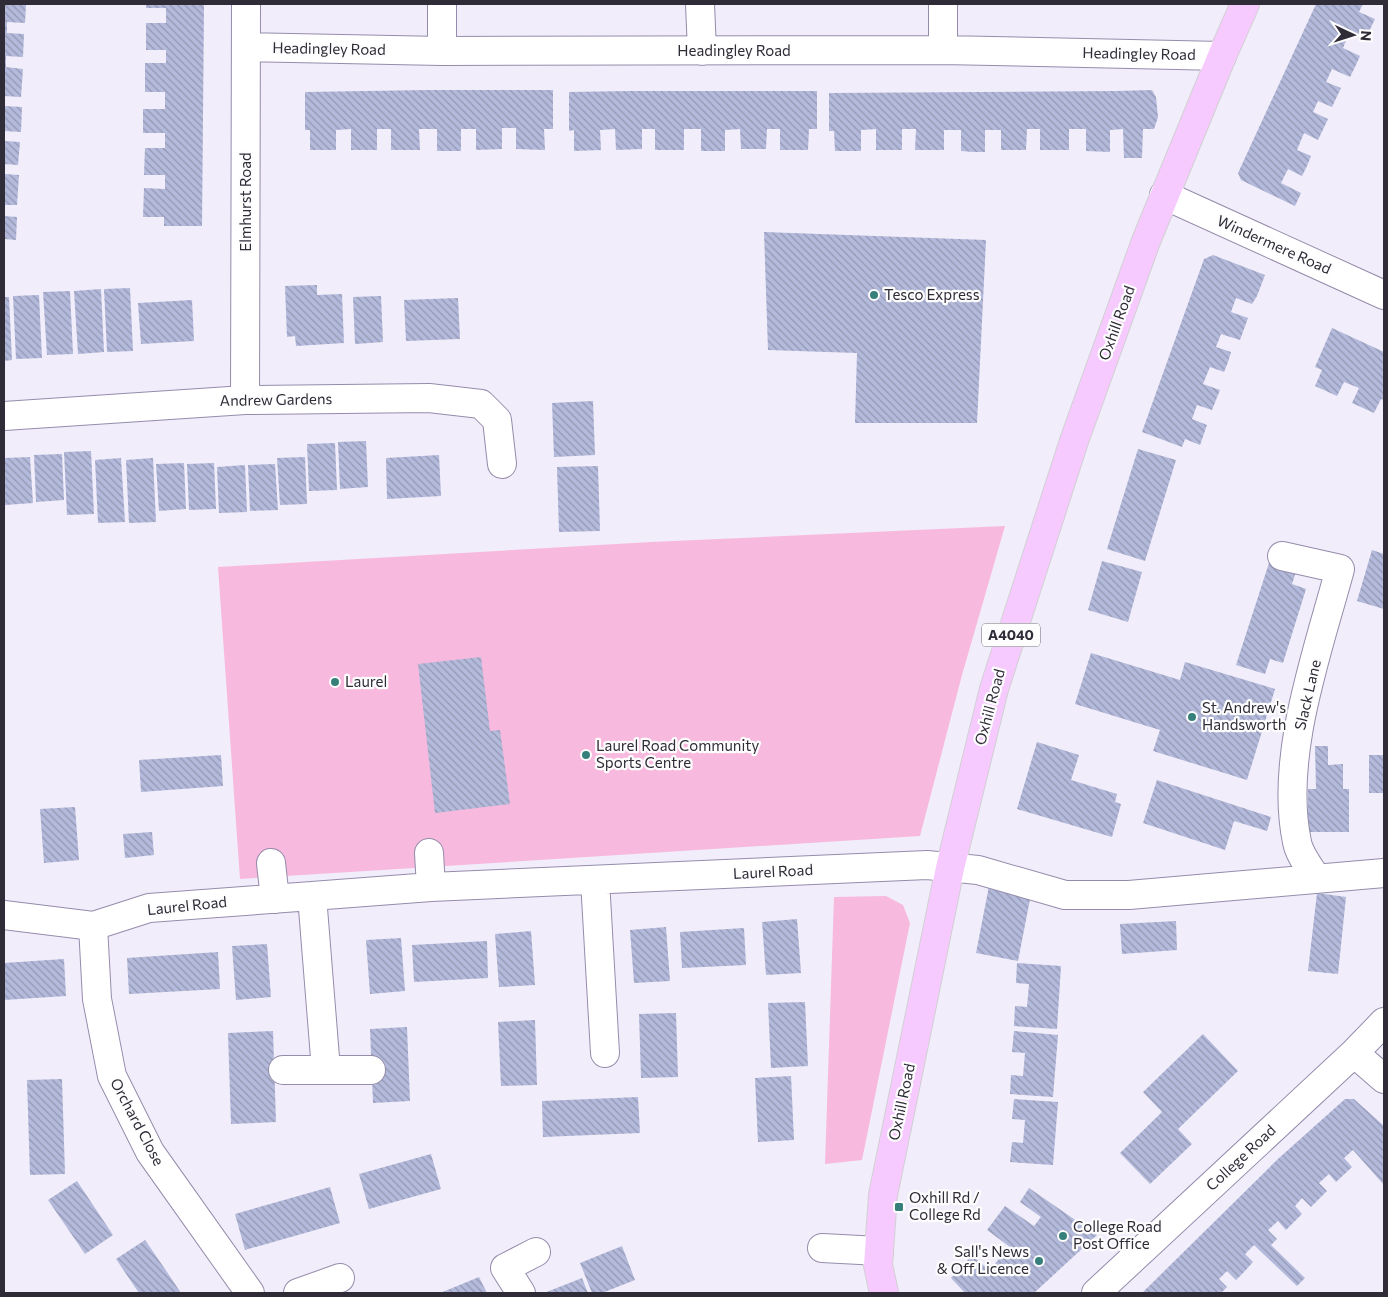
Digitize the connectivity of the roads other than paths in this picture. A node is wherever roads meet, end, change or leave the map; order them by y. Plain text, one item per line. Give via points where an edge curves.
1 (246, 4) edge
2 (442, 4) edge
3 (700, 4) edge
4 (943, 4) edge
5 (1245, 4) edge
6 (246, 48) junction
7 (944, 50) junction
8 (702, 51) junction
9 (442, 52) junction
10 (1222, 56) junction
11 (1164, 196) junction
12 (1384, 295) edge
13 (245, 400) junction
14 (4, 416) edge
15 (502, 464) dead end
16 (1282, 556) dead end
17 (429, 853) dead end
18 (271, 862) dead end
19 (950, 868) junction
20 (1384, 873) edge
21 (1316, 878) junction
22 (595, 880) junction
23 (431, 887) junction
24 (312, 896) junction
25 (275, 899) junction
26 (4, 915) edge
27 (93, 926) junction
28 (1384, 1022) edge
29 (1354, 1053) junction
30 (607, 1054) dead end
31 (283, 1070) dead end
32 (326, 1070) junction
33 (371, 1070) dead end
34 (1384, 1079) edge
35 (822, 1248) dead end
36 (878, 1250) junction
37 (536, 1252) dead end
38 (340, 1278) dead end
39 (250, 1293) edge
40 (298, 1293) edge
41 (521, 1293) edge
42 (884, 1293) edge
43 (1096, 1293) edge

1 - 6 street, Elmhurst Road
2 - 9 street
3 - 8 street
4 - 7 street
5 - 10 main road, Oxhill Road / A4040
6 - 9 street, Headingley Road
6 - 13 street, Elmhurst Road
7 - 8 street, Headingley Road
7 - 10 street, Headingley Road
8 - 9 street, Headingley Road
10 - 11 main road, Oxhill Road / A4040
11 - 12 street, Windermere Road
11 - 19 main road, Oxhill Road / A4040 via 1074,441 994,689
13 - 14 street, Andrew Gardens
13 - 15 street, Andrew Gardens via 430,398 481,404 497,420
16 - 21 street, Slack Lane via 1340,569 1301,716 1291,796 1297,844
17 - 23 street
18 - 25 street
19 - 21 street via 978,870 1065,895 1129,895
19 - 22 street, Laurel Road via 927,864
19 - 36 main road, Oxhill Road / A4040 via 883,1195
20 - 21 street
22 - 23 street, Laurel Road
22 - 30 street
23 - 24 street, Laurel Road
24 - 25 street, Laurel Road
24 - 32 street
25 - 27 street, Laurel Road via 149,908
26 - 27 street, Laurel Road
27 - 39 street, Orchard Close via 97,999 112,1076 150,1152
28 - 29 street, College Road
29 - 34 street
29 - 43 street, College Road
31 - 32 street
32 - 33 street
35 - 36 street
36 - 42 main road, Oxhill Road / A4040
37 - 41 street via 505,1268
38 - 40 street

